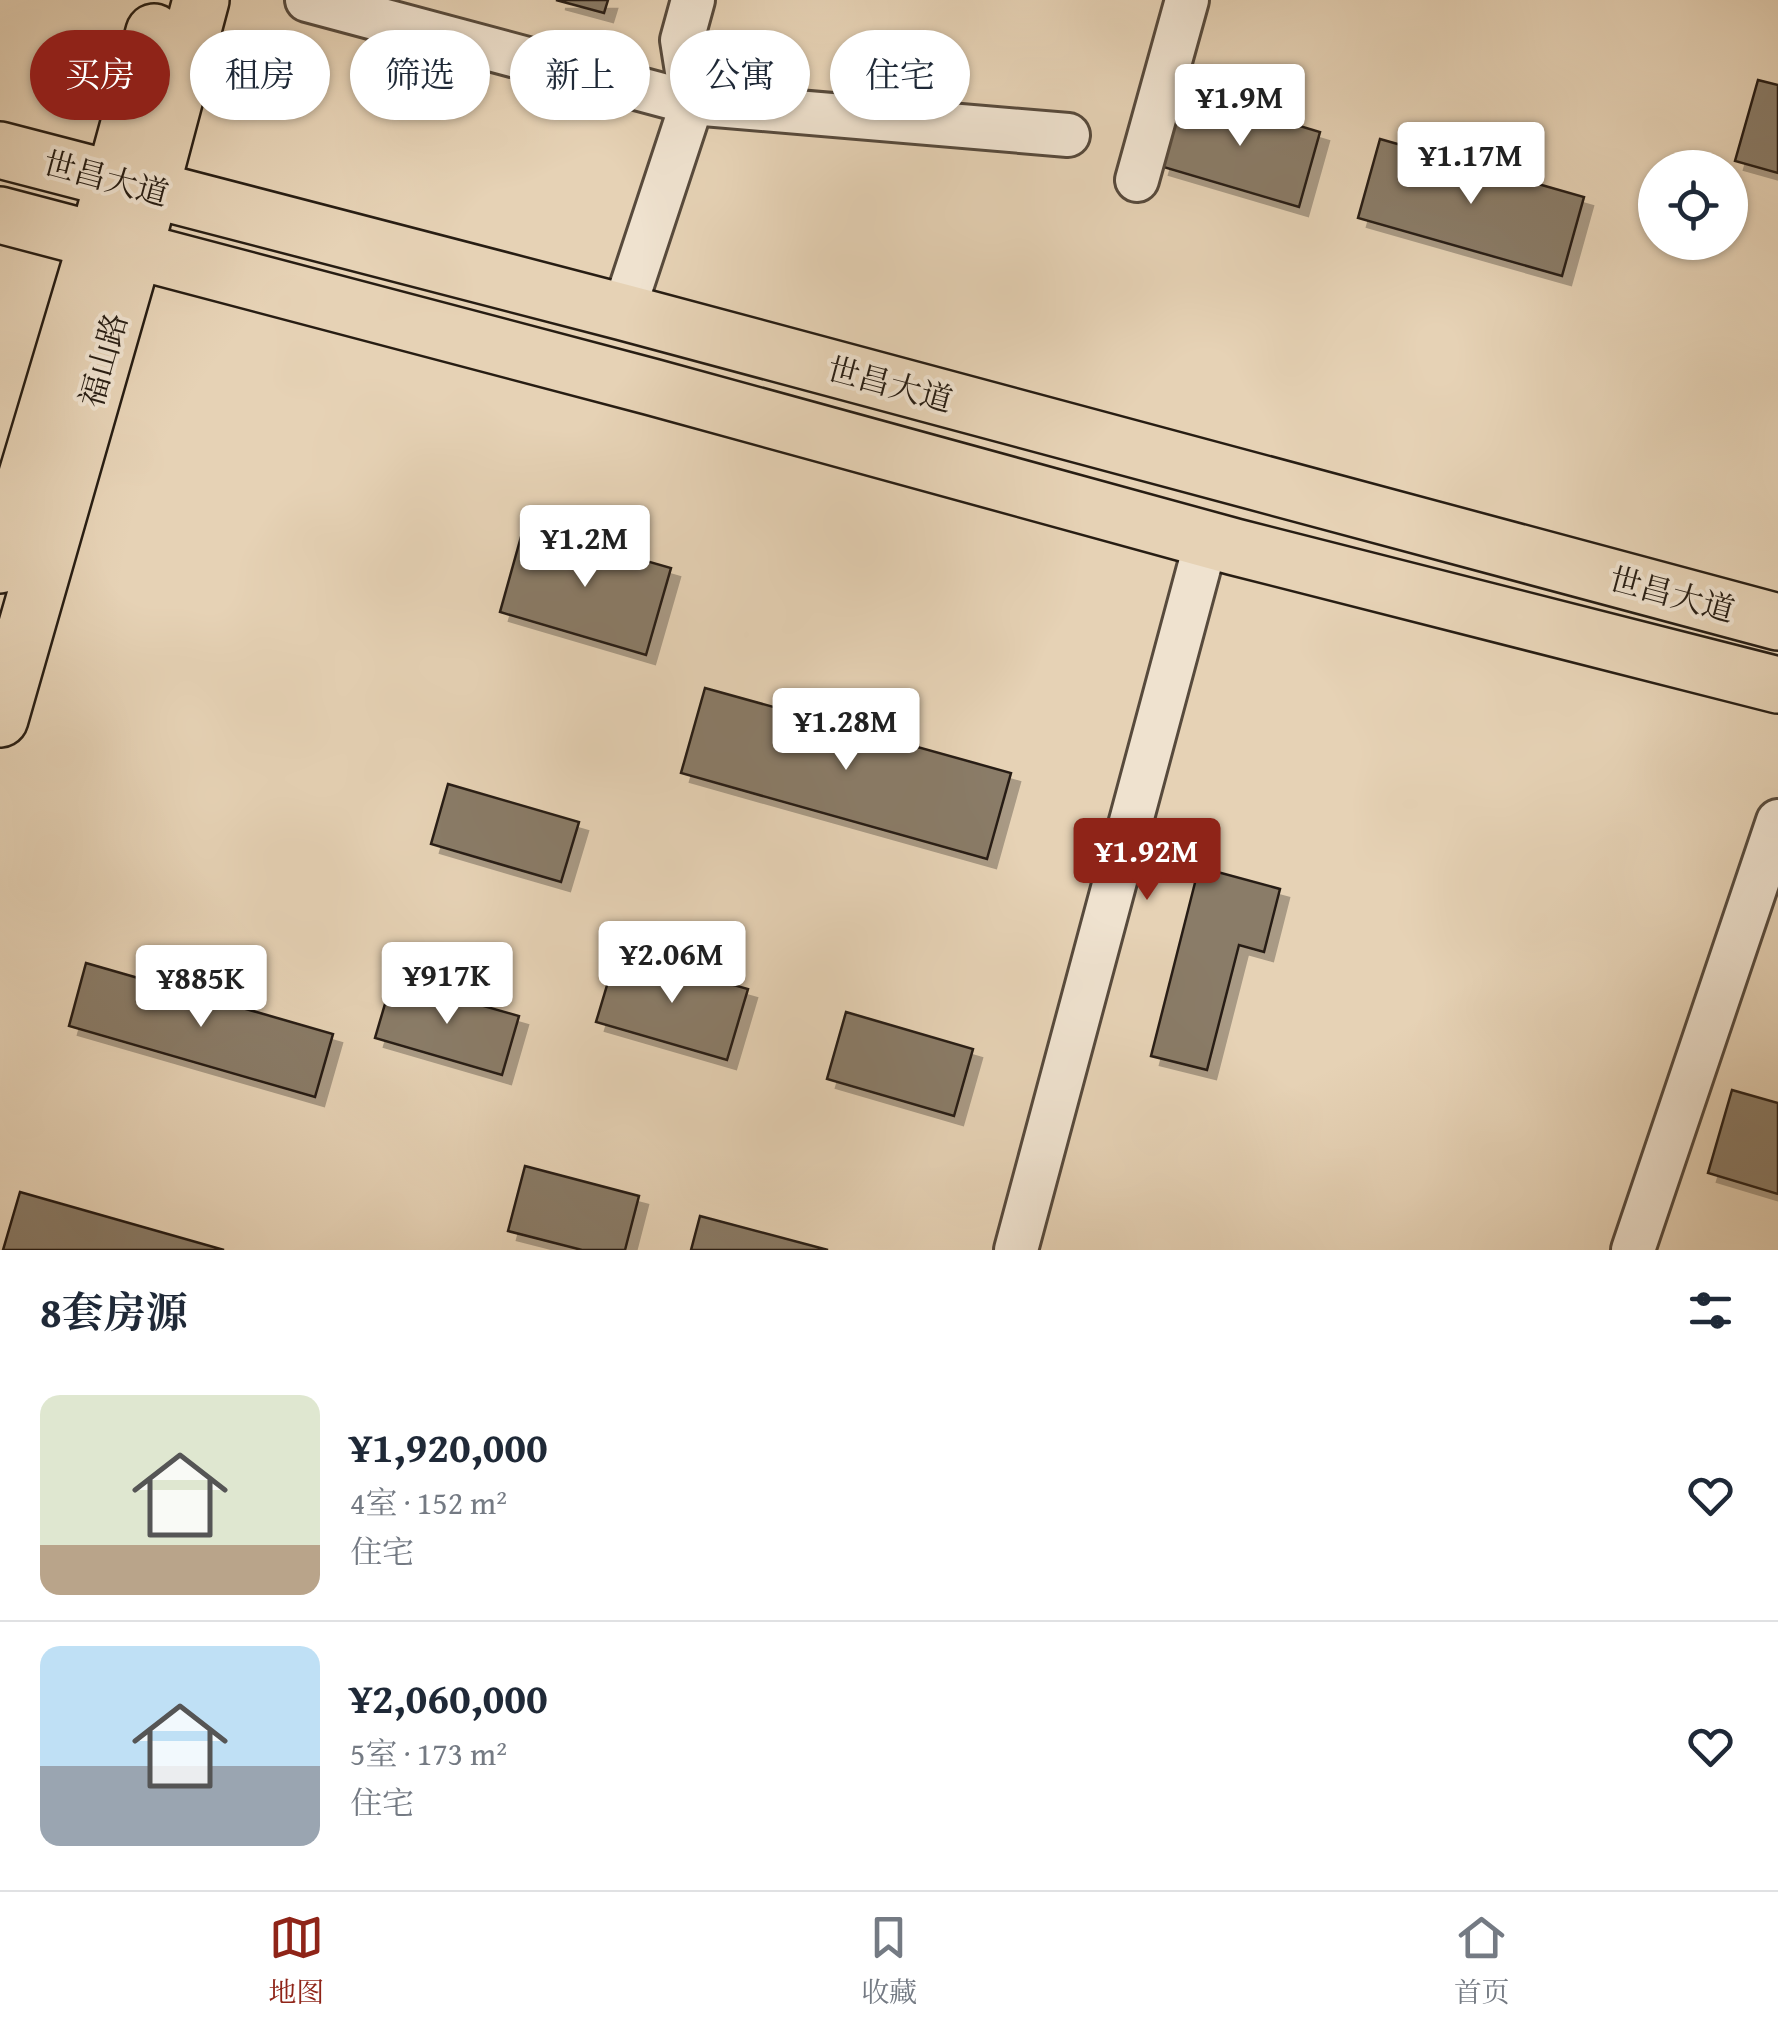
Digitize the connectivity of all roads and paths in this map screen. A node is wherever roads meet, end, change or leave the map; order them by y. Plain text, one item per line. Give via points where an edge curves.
1 (162, 0) edge
2 (201, 0) edge
3 (307, 0) edge
4 (693, 0) edge
5 (1186, 0) edge
6 (685, 30) edge
7 (670, 98) edge
8 (810, 114) edge
9 (687, 120) edge
10 (1068, 135) dead end
11 (0, 150) edge
12 (1137, 180) dead end
13 (132, 186) junction
14 (0, 215) edge
15 (116, 247) junction
16 (622, 312) junction
17 (1207, 538) junction
18 (0, 565) edge
19 (1778, 622) edge
20 (1778, 685) edge
21 (0, 718) edge
22 (1778, 821) edge
23 (1016, 1250) edge
24 (1632, 1250) edge

1 - 13 main road
2 - 13 main road
3 - 7 street
4 - 6 street
5 - 12 street
8 - 10 street
9 - 16 street
11 - 13 main road, 世昌大道
13 - 15 main road
13 - 16 main road, 世昌大道
14 - 15 main road, 世昌大道
15 - 17 main road, 世昌大道
15 - 18 main road
15 - 21 main road, 福山路
16 - 19 main road, 世昌大道
17 - 20 main road, 世昌大道
17 - 23 street
22 - 24 street

